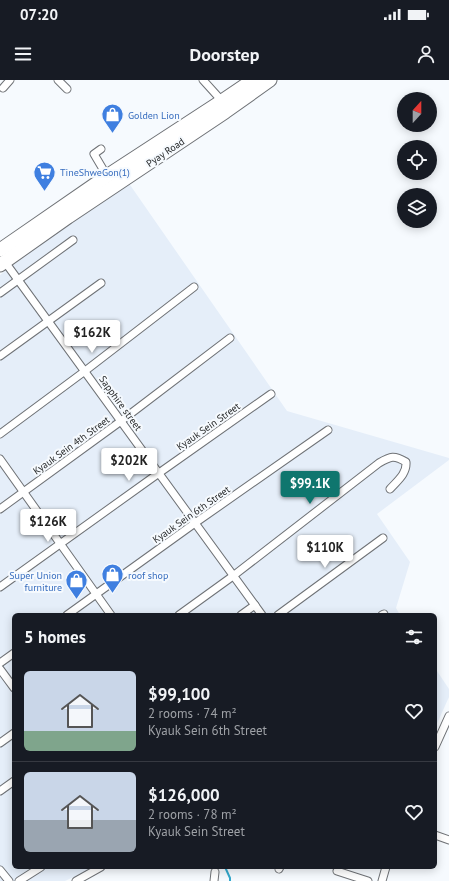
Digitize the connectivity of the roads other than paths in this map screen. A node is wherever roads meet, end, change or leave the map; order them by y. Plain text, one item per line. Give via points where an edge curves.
1 (10, 80) edge
2 (58, 80) edge
3 (203, 80) edge
4 (253, 80) edge
5 (270, 80) edge
6 (3, 88) dead end
7 (67, 89) dead end
8 (222, 101) junction
9 (101, 149) dead end
10 (107, 176) junction
11 (73, 240) dead end
12 (2, 259) edge
13 (18, 279) junction
14 (101, 284) dead end
15 (194, 287) dead end
16 (0, 293) edge
17 (49, 321) junction
18 (230, 338) dead end
19 (0, 356) edge
20 (85, 371) junction
21 (271, 394) dead end
22 (121, 421) junction
23 (328, 430) dead end
24 (0, 434) edge
25 (0, 459) edge
26 (159, 473) junction
27 (390, 488) dead end
28 (23, 492) junction
29 (0, 509) edge
30 (195, 523) junction
31 (383, 538) dead end
32 (60, 544) junction
33 (233, 576) junction
34 (0, 587) edge
35 (96, 594) junction
36 (255, 605) junction
37 (70, 613) edge
38 (110, 613) edge
39 (182, 613) edge
40 (244, 613) edge
41 (261, 613) edge
42 (281, 613) edge
43 (12, 654) edge
44 (0, 663) edge
45 (0, 669) edge
46 (12, 685) edge
47 (449, 716) edge
48 (12, 734) edge
49 (0, 743) edge
50 (437, 743) edge
51 (12, 782) edge
52 (0, 791) edge
53 (437, 836) edge
54 (449, 840) edge
55 (38, 869) edge
56 (97, 869) edge
57 (385, 869) edge
58 (0, 870) edge
59 (215, 872) dead end
60 (337, 872) dead end
61 (9, 881) edge
62 (19, 881) edge
63 (76, 881) edge
64 (214, 881) edge
65 (368, 881) edge
66 (382, 881) edge

1 - 6 street
2 - 7 street
3 - 8 street
4 - 8 highway, Pyay Road
5 - 12 highway, Pyay Road
8 - 10 highway, Pyay Road
9 - 10 street via 94,154
10 - 12 highway, Pyay Road
11 - 13 street
12 - 13 street, Sapphire street
13 - 16 street
13 - 17 street, Sapphire street
14 - 17 street
15 - 20 street
17 - 19 street
17 - 20 street, Sapphire street
18 - 22 street, Kyauk Sein 4th Street
20 - 22 street, Sapphire street
20 - 24 street
21 - 26 street, Kyauk Sein Street
22 - 26 street, Sapphire street
22 - 28 street, Kyauk Sein 4th Street
23 - 30 street, Kyauk Sein 6th Street
25 - 28 street
26 - 30 street, Sapphire street
26 - 32 street, Kyauk Sein Street
27 - 33 street via 407,466 406,462 398,458 389,458 379,463
28 - 29 street, Kyauk Sein 4th Street
28 - 32 street
30 - 33 street, Sapphire street
30 - 35 street, Kyauk Sein 6th Street
31 - 42 street
32 - 34 street, Kyauk Sein Street
32 - 35 street
33 - 36 street, Sapphire street
33 - 39 street
35 - 37 street, Kyauk Sein 6th Street
35 - 38 street
36 - 40 street
36 - 41 street, Sapphire street
43 - 44 street
45 - 46 street
47 - 50 street
48 - 49 street
51 - 52 street
53 - 54 street
55 - 62 street
56 - 63 street
57 - 66 street
58 - 61 street
59 - 64 street
60 - 65 street

